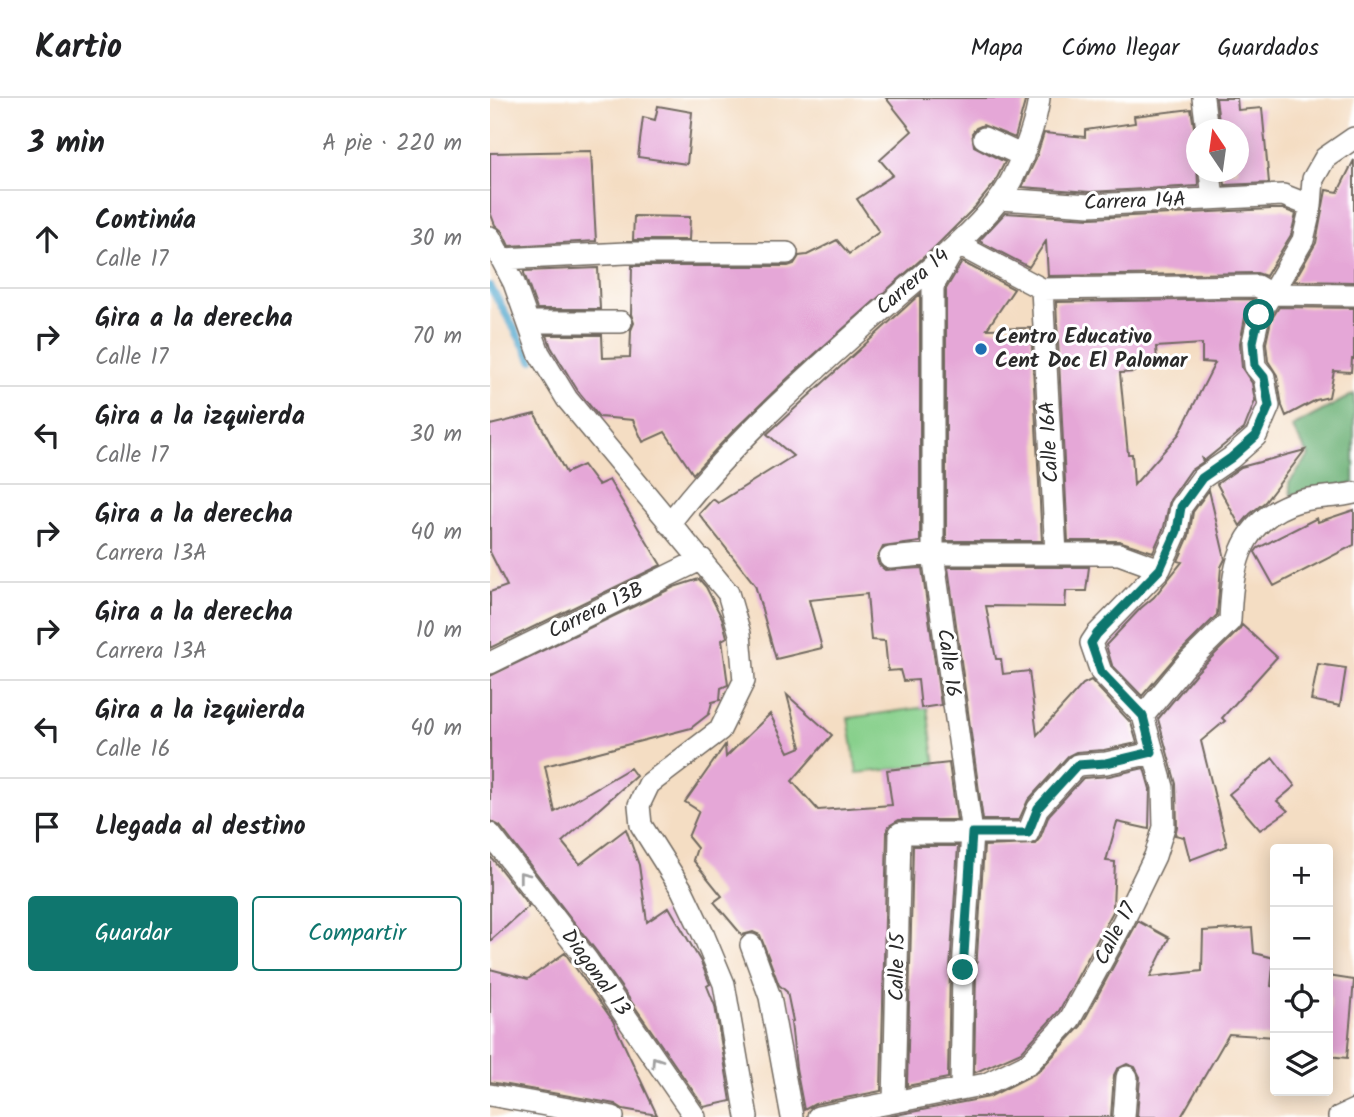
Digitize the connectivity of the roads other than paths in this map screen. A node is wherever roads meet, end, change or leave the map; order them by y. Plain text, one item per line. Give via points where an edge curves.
1 (1039, 98) edge
2 (1203, 98) edge
3 (1206, 119) edge
4 (984, 138) dead end
5 (1354, 138) edge
6 (1023, 156) junction
7 (1211, 182) edge
8 (1000, 199) junction
9 (1213, 199) junction
10 (1311, 206) junction
11 (490, 237) edge
12 (957, 244) junction
13 (787, 253) dead end
14 (502, 258) junction
15 (1042, 289) junction
16 (1271, 294) junction
17 (1354, 295) edge
18 (529, 322) junction
19 (621, 322) dead end
20 (1354, 493) edge
21 (669, 524) junction
22 (933, 554) junction
23 (1056, 554) junction
24 (890, 558) dead end
25 (702, 559) junction
26 (1160, 569) junction
27 (490, 663) edge
28 (1143, 716) junction
29 (1152, 752) junction
30 (972, 833) junction
31 (490, 834) edge
32 (751, 945) dead end
33 (1127, 1077) dead end
34 (961, 1089) junction
35 (490, 1095) edge
36 (894, 1102) junction
37 (922, 1107) edge
38 (1354, 1110) edge
39 (613, 1117) edge
40 (695, 1117) edge
41 (747, 1117) edge
42 (792, 1117) edge
43 (818, 1117) edge
44 (1124, 1117) edge
45 (1339, 1117) edge

1 - 6 street
2 - 3 street
4 - 6 street
5 - 10 street, Calle 17 via 1325,158 1313,179
6 - 8 street
7 - 9 street
8 - 9 street, Carrera 14A via 1090,205
8 - 12 street
9 - 10 street, Carrera 14A via 1283,195
10 - 16 street, Calle 17 via 1303,240
11 - 14 street
12 - 15 street, Carrera 14
12 - 21 street, Carrera 14 via 723,457
12 - 22 street, Calle 16 via 933,286
13 - 14 street
14 - 18 street
15 - 16 street, Carrera 14 via 1257,286
15 - 23 street, Calle 16A
16 - 17 street, Carrera 14
16 - 26 street, Calle 17 via 1259,315 1253,342 1255,366 1264,377 1269,406 1256,436 1202,478 1181,507 1177,531
18 - 19 street
18 - 21 street via 539,353 567,399
20 - 28 street via 1291,503 1259,522 1242,544 1231,587 1230,621
21 - 25 street
22 - 23 street
22 - 24 street
22 - 30 street, Calle 16
23 - 26 street via 1119,554
25 - 27 street, Carrera 13B
25 - 41 street via 728,593 740,634 744,681 720,730 649,784 639,805 641,825 682,891 724,984
26 - 28 street, Calle 17 via 1091,643 1101,672
28 - 29 street, Calle 17
29 - 30 street via 1077,765 1038,808 1028,833
29 - 34 street, Calle 17 via 1163,787 1164,828 1147,874 1092,981 1070,1019 1029,1063 986,1084
30 - 34 street, Calle 16
30 - 36 street, Calle 15 via 900,833
40 -> 31 street, Diagonal 13 via 587,960
32 - 42 street via 770,997
33 - 44 street
34 - 37 street, Calle 17
35 - 39 street
36 - 37 street, Calle 17
36 - 43 street, Calle 17
38 - 45 street

